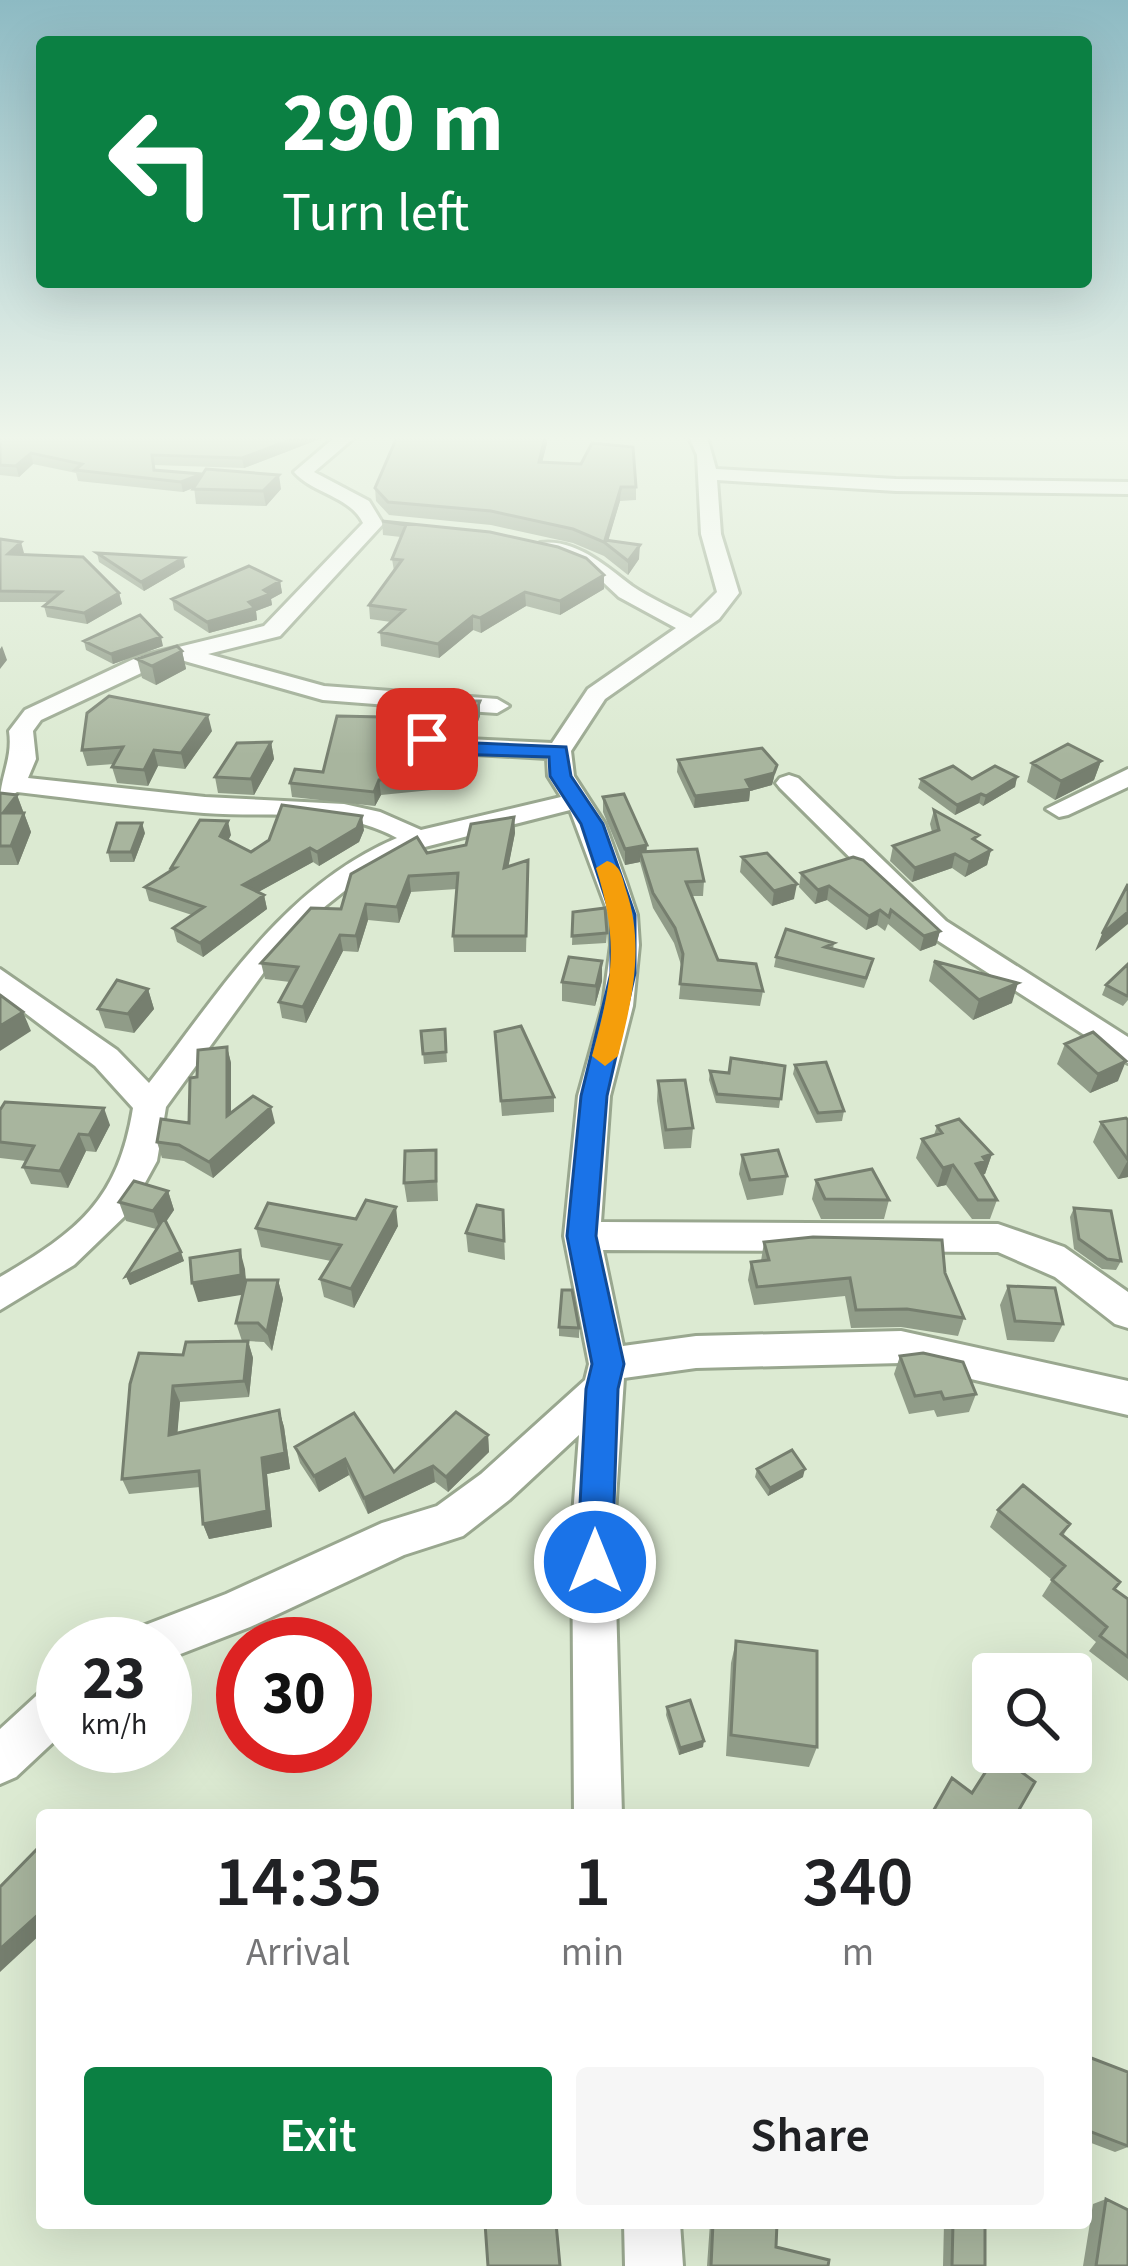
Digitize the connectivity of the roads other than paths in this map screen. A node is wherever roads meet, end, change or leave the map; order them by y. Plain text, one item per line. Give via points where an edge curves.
1 (362, 543) edge
2 (527, 543) edge
3 (712, 543) edge
4 (691, 627) junction
5 (177, 652) junction
6 (428, 702) junction
7 (497, 706) dead end
8 (559, 751) junction
9 (1128, 778) edge
10 (789, 783) dead end
11 (6, 790) edge
12 (579, 800) junction
13 (1059, 809) dead end
14 (420, 840) junction
15 (0, 979) edge
16 (1128, 1052) edge
17 (150, 1105) junction
18 (582, 1236) junction
19 (0, 1295) edge
20 (1128, 1312) edge
21 (605, 1377) junction
22 (1128, 1398) edge
23 (192, 1628) edge
24 (36, 1727) edge
25 (0, 1760) edge
26 (598, 1809) edge
27 (652, 2229) edge
28 (654, 2266) edge

1 - 5 street via 272,631
2 - 4 street via 586,560
3 - 4 street via 728,593
4 - 8 street via 596,694
5 - 6 street via 322,693
5 - 11 street via 33,715 21,730 26,758
6 - 7 street
6 - 8 street via 422,724 439,745
8 - 12 street via 561,776
9 - 13 street
10 - 16 street via 936,927
11 - 14 street via 352,813 397,824
12 - 14 street
12 - 18 street via 623,915 625,945 594,1096
14 - 17 street via 345,877 302,912
15 - 17 street via 106,1058
17 - 19 street via 140,1163 119,1198 81,1238
18 - 20 street via 998,1238 1052,1256
18 - 21 street
21 - 22 street via 696,1352 902,1347
21 - 23 street via 448,1522
21 - 26 street via 593,1529
24 - 25 street
27 - 28 street

